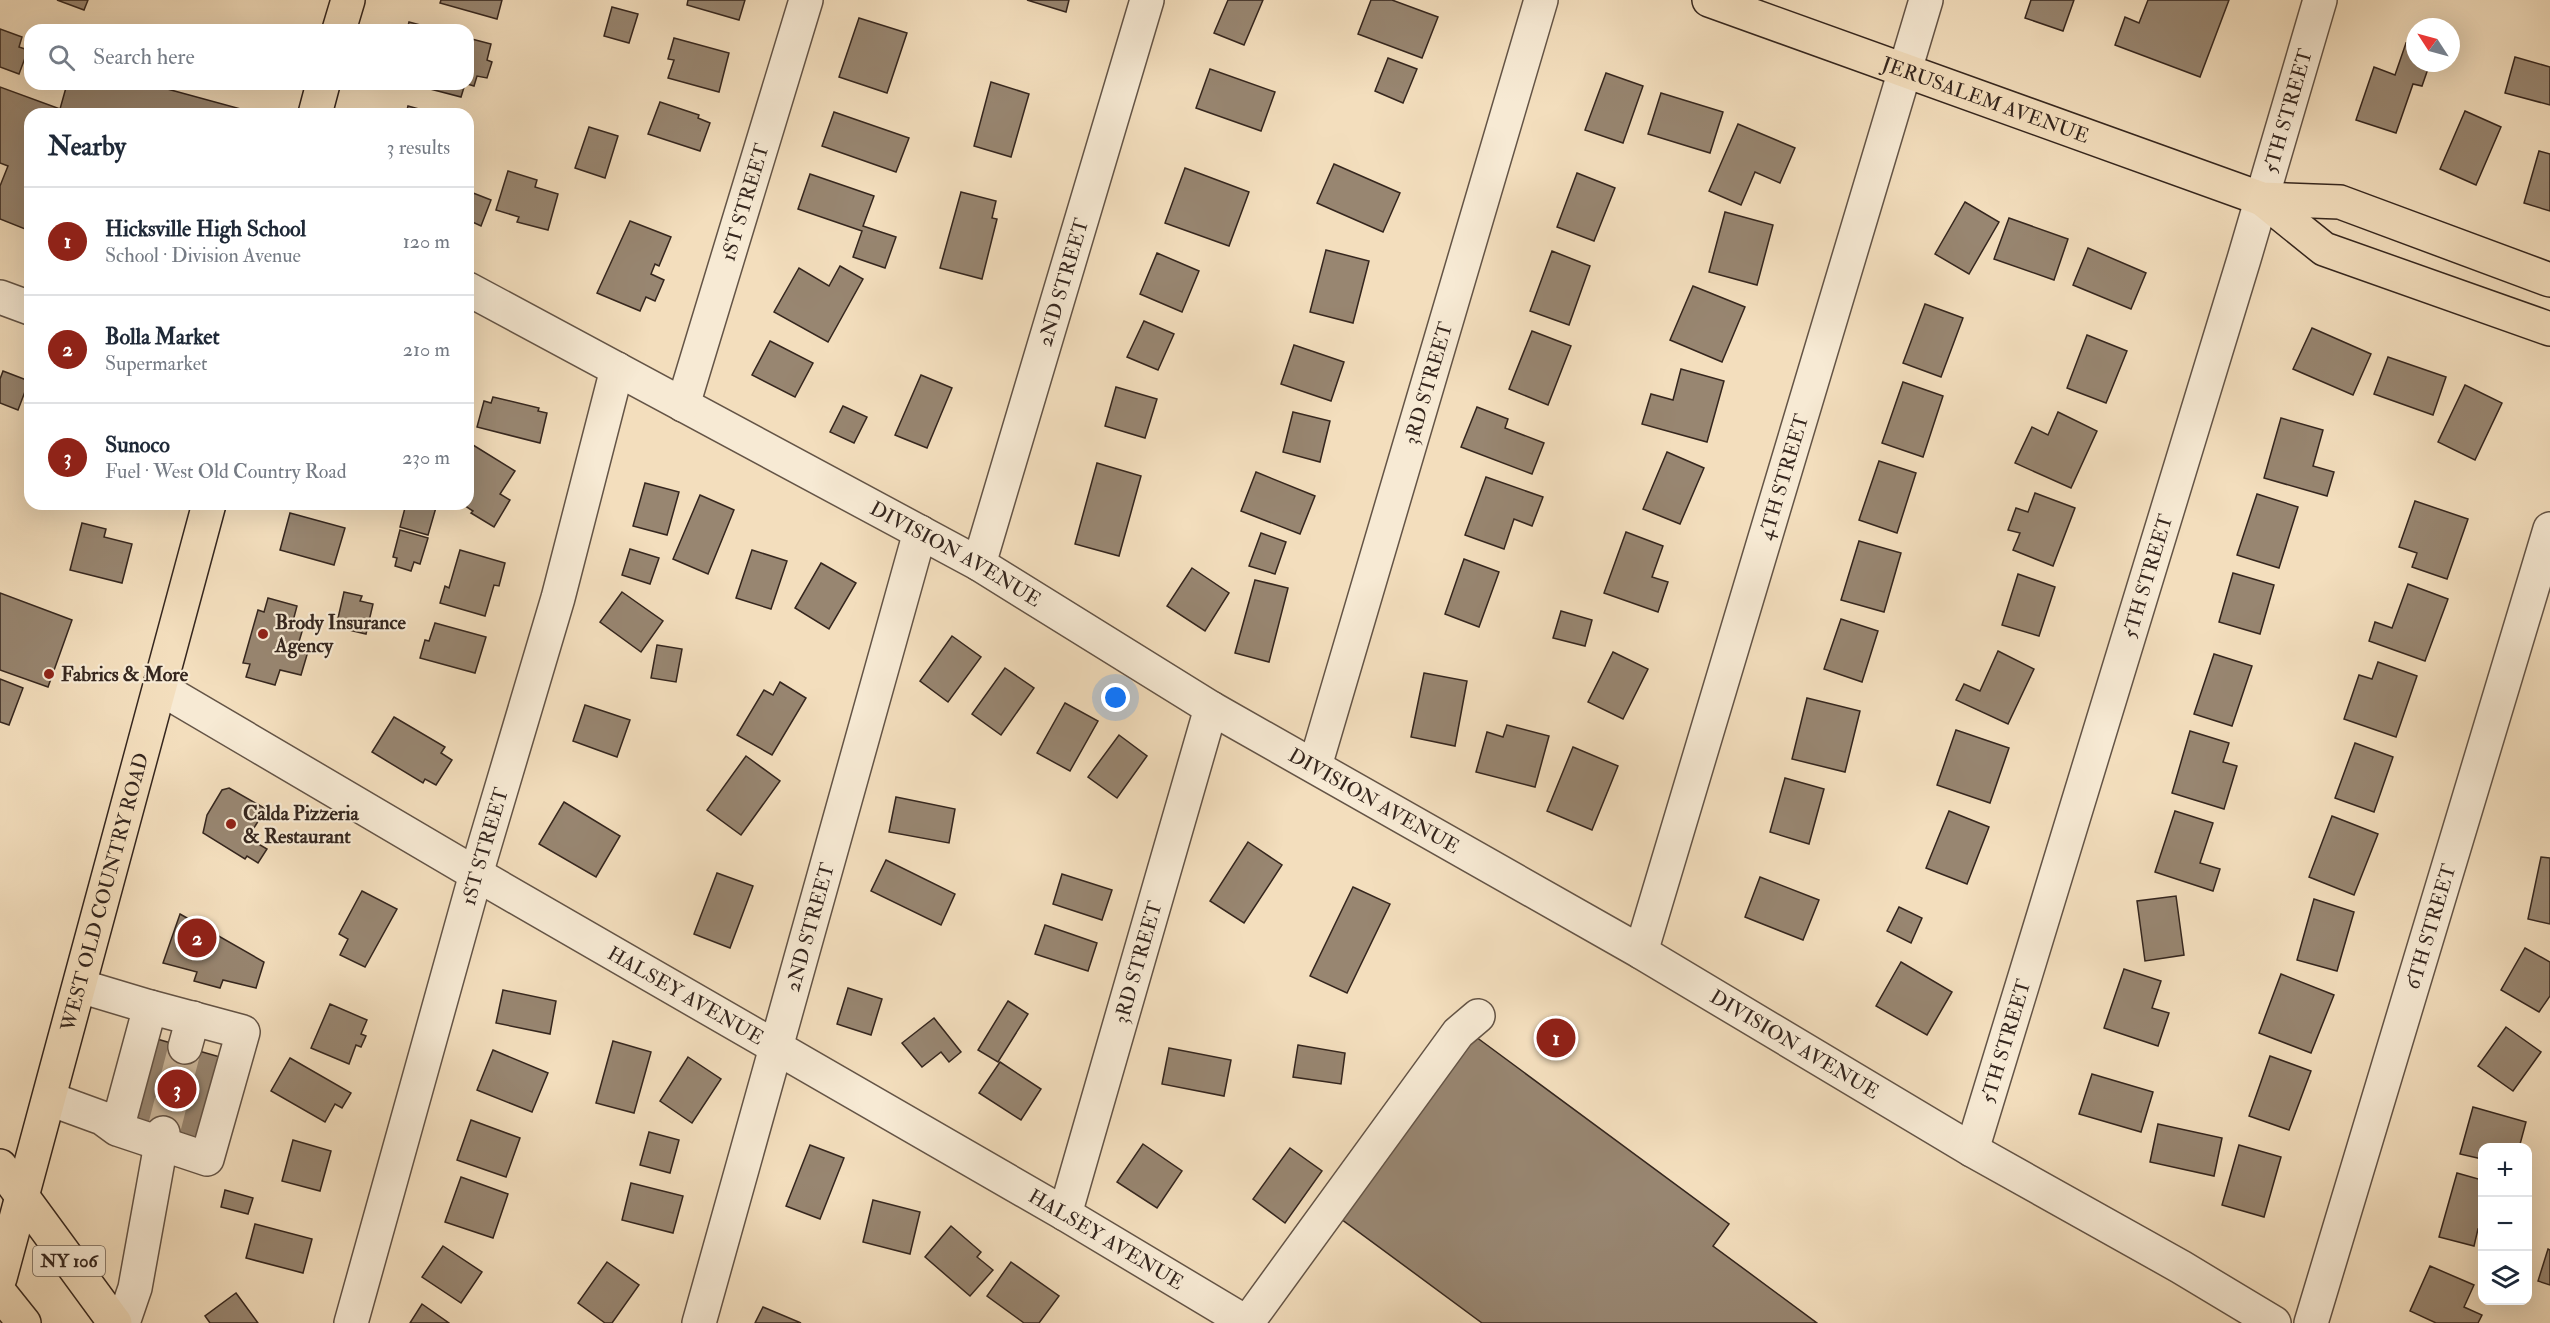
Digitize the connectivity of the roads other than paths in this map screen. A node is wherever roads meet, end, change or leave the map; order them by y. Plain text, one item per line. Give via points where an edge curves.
1 (348, 0) edge
2 (806, 0) edge
3 (1147, 0) edge
4 (1541, 0) edge
5 (1709, 0) edge
6 (1926, 0) edge
7 (2320, 0) edge
8 (341, 24) edge
9 (1905, 70) junction
10 (321, 90) edge
11 (317, 108) edge
12 (2262, 199) junction
13 (2550, 280) edge
14 (474, 292) edge
15 (0, 297) edge
16 (24, 306) edge
17 (2550, 329) edge
18 (616, 369) junction
19 (683, 405) junction
20 (207, 510) edge
21 (2550, 529) edge
22 (920, 532) junction
23 (979, 564) junction
24 (160, 688) junction
25 (1211, 708) junction
26 (1315, 766) junction
27 (476, 874) junction
28 (1641, 952) junction
29 (80, 986) junction
30 (150, 1006) junction
31 (1478, 1016) dead end
32 (776, 1047) junction
33 (50, 1098) junction
34 (117, 1129) junction
35 (162, 1140) junction
36 (1972, 1150) junction
37 (0, 1166) edge
38 (23, 1197) junction
39 (1065, 1214) junction
40 (0, 1278) edge
41 (0, 1293) edge
42 (24, 1323) edge
43 (115, 1323) edge
44 (123, 1323) edge
45 (351, 1323) edge
46 (699, 1323) edge
47 (1247, 1323) edge
48 (2274, 1323) edge
49 (2311, 1323) edge

1 - 8 main road
2 - 19 street, 1ST STREET
3 - 23 street, 2ND STREET
4 - 26 street, 3RD STREET
5 - 9 main road, JERUSALEM AVENUE
6 - 9 street, 4TH STREET
7 - 12 street, 5TH STREET
9 - 12 main road, JERUSALEM AVENUE
9 - 28 street, 4TH STREET
10 - 11 main road
12 - 13 main road, JERUSALEM AVENUE via 2340,202
12 - 17 main road, JERUSALEM AVENUE via 2324,249
12 - 36 street, 5TH STREET
14 - 18 street, DIVISION AVENUE
15 - 16 street
18 - 19 street, DIVISION AVENUE
18 - 27 street, 1ST STREET via 558,598
19 - 22 street, DIVISION AVENUE
20 - 24 main road, WEST OLD COUNTRY ROAD
21 - 49 street, 6TH STREET
22 - 23 street, DIVISION AVENUE
22 - 32 street, 2ND STREET
23 - 25 street, DIVISION AVENUE
24 - 27 street, HALSEY AVENUE
24 - 29 main road, WEST OLD COUNTRY ROAD
25 - 26 street, DIVISION AVENUE
25 - 39 street, 3RD STREET
26 - 28 street, DIVISION AVENUE
27 - 32 street, HALSEY AVENUE
27 - 45 street, 1ST STREET
28 - 36 street, DIVISION AVENUE
29 - 30 street
29 - 33 main road, WEST OLD COUNTRY ROAD
30 - 34 street
30 - 35 street via 189,1033 243,1032 207,1159
31 - 47 street via 1458,1033
32 - 39 street, HALSEY AVENUE
32 - 46 street, 2ND STREET
33 - 34 street via 102,1118
33 - 38 main road, WEST OLD COUNTRY ROAD
34 - 35 street
35 - 44 street via 135,1288
36 - 48 street, DIVISION AVENUE
37 - 38 main road, NY 106
38 - 40 main road, WEST OLD COUNTRY ROAD
38 - 43 main road, NY 106
39 - 47 street, HALSEY AVENUE
41 - 42 main road

